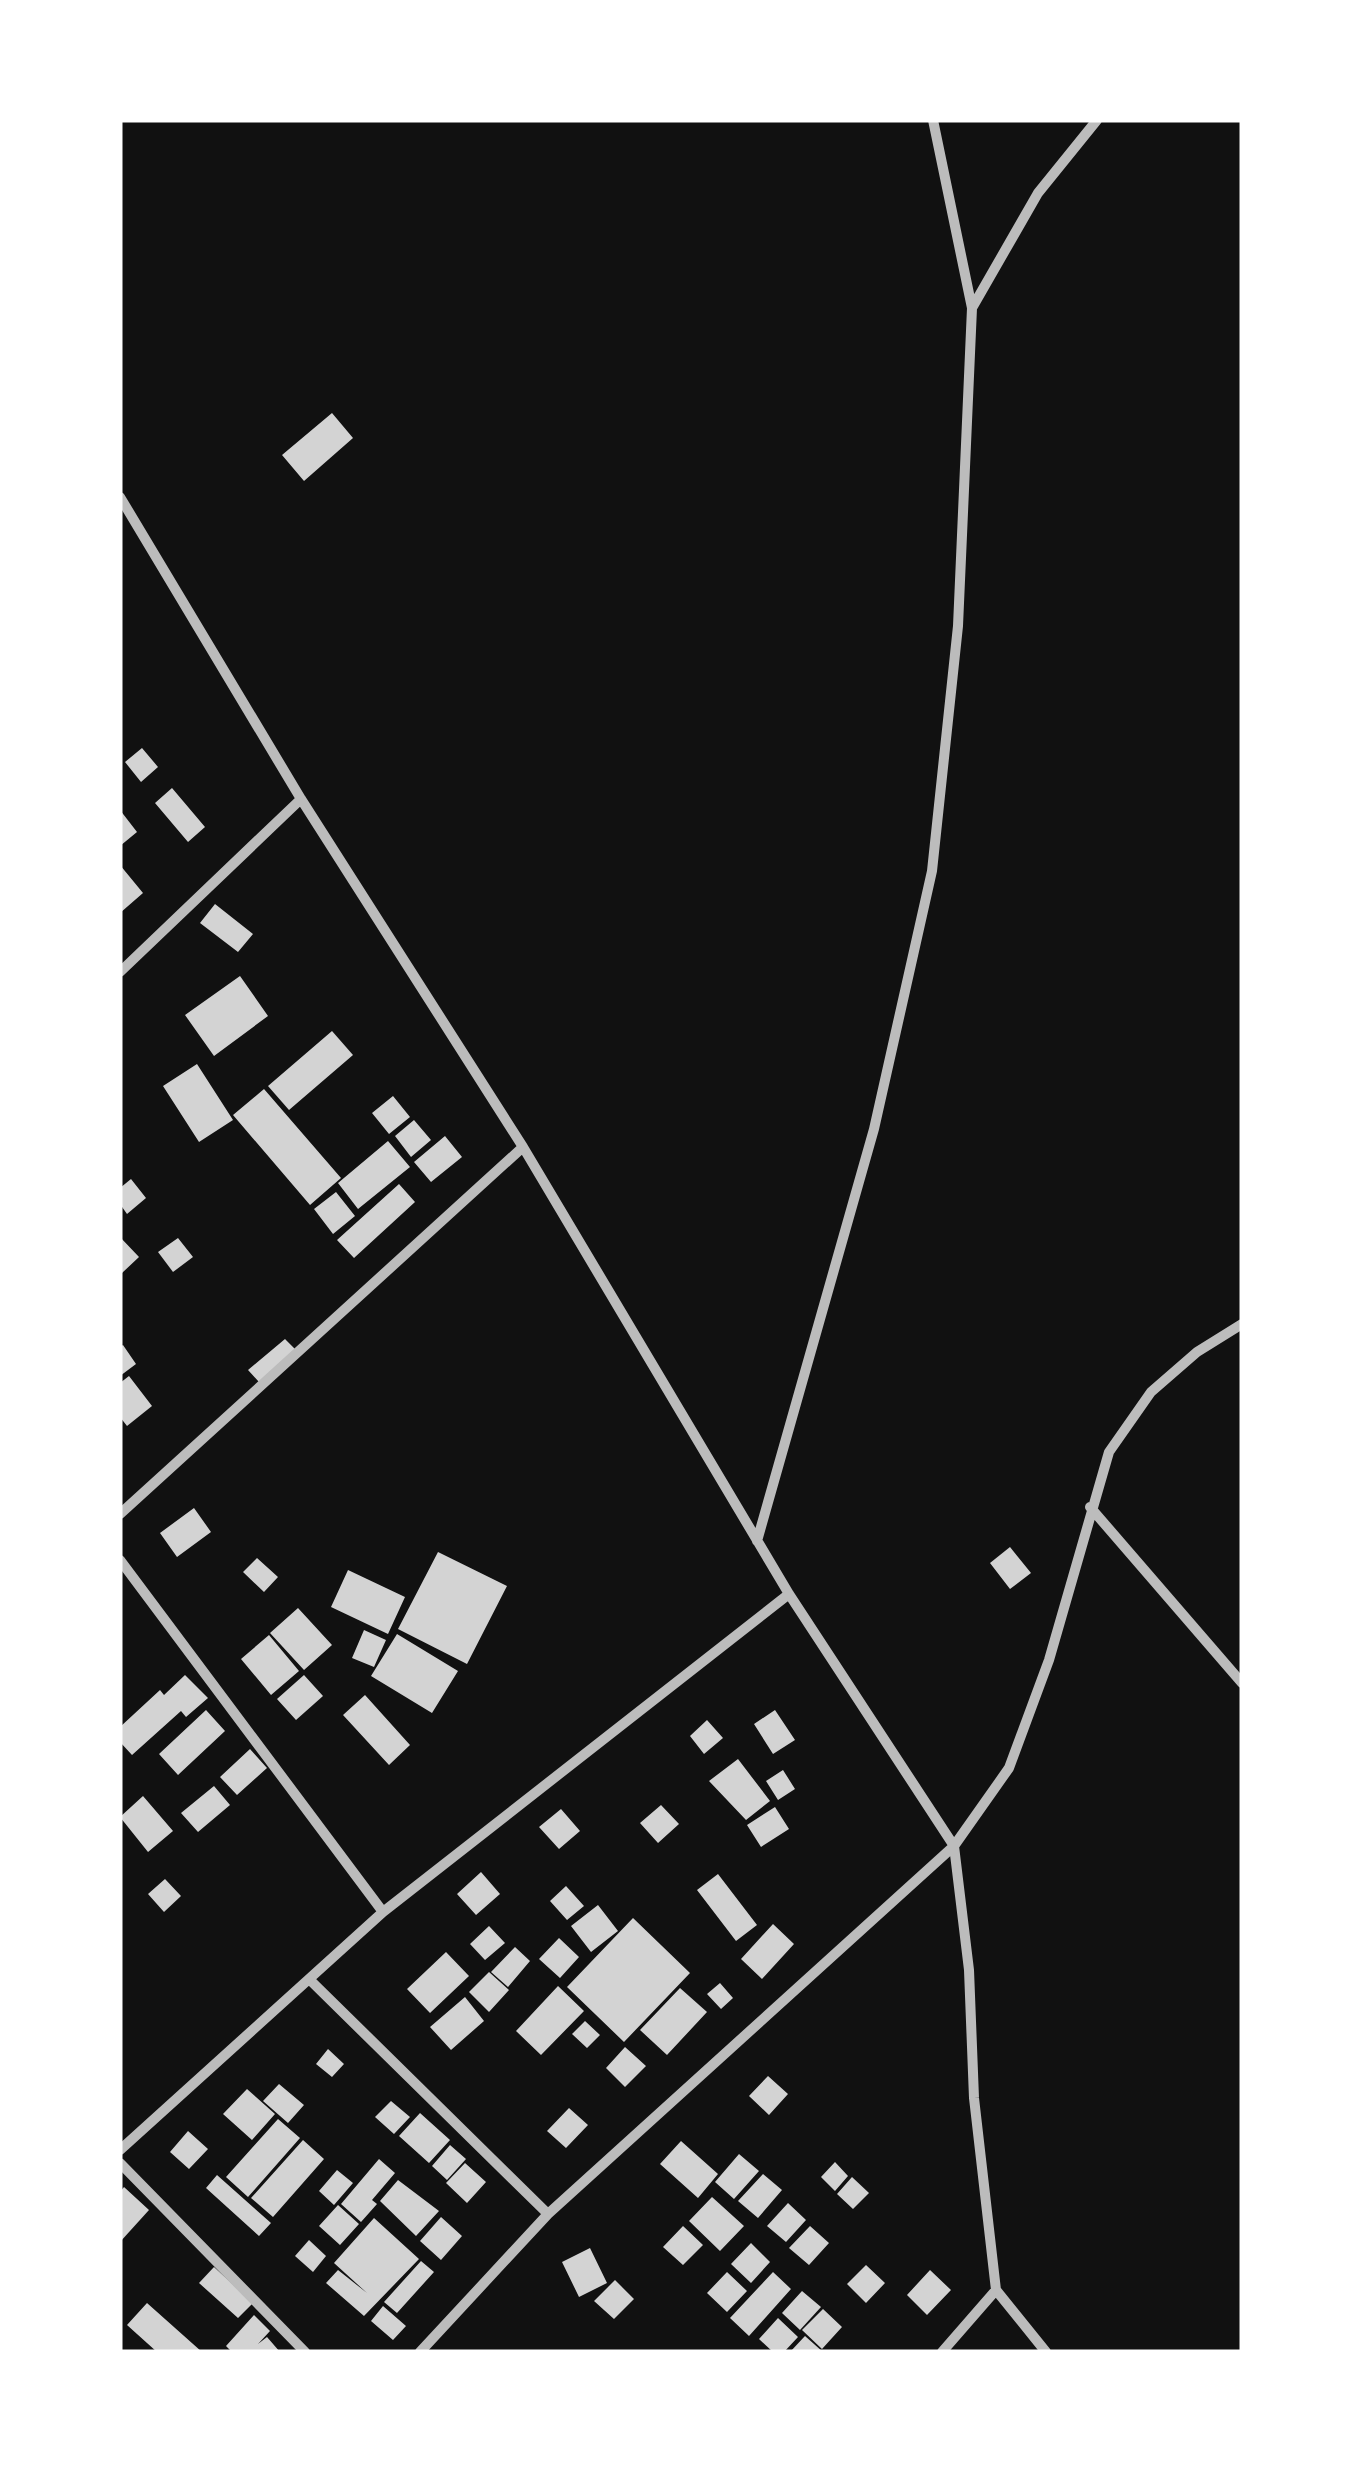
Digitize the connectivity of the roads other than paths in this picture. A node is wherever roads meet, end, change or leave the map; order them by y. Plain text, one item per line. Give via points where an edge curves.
1 (933, 120) edge
2 (1097, 120) edge
3 (972, 308) junction
4 (120, 497) edge
5 (301, 799) junction
6 (120, 972) edge
7 (523, 1148) junction
8 (1242, 1324) edge
9 (1090, 1507) junction
10 (120, 1514) edge
11 (756, 1542) junction
12 (120, 1560) edge
13 (788, 1594) junction
14 (1242, 1683) edge
15 (954, 1846) junction
16 (383, 1912) junction
17 (311, 1981) junction
18 (120, 2150) edge
19 (120, 2163) edge
20 (548, 2214) junction
21 (996, 2290) junction
22 (305, 2352) edge
23 (420, 2352) edge
24 (942, 2352) edge
25 (1046, 2352) edge

1 - 3 street
2 - 3 street via 1038,193
3 - 11 street via 958,626 932,871 874,1129
4 - 5 street
5 - 6 street
5 - 7 street
7 - 10 street
7 - 11 street
8 - 9 street via 1151,1392 1109,1452
9 - 14 street
9 - 15 street via 1049,1660 1009,1768
11 - 13 street
12 - 16 street
13 - 15 street
13 - 16 street
15 - 20 street
15 - 21 street
16 - 17 street
17 - 18 street
17 - 20 street
19 - 22 street
20 - 23 street
21 - 24 street
21 - 25 street

